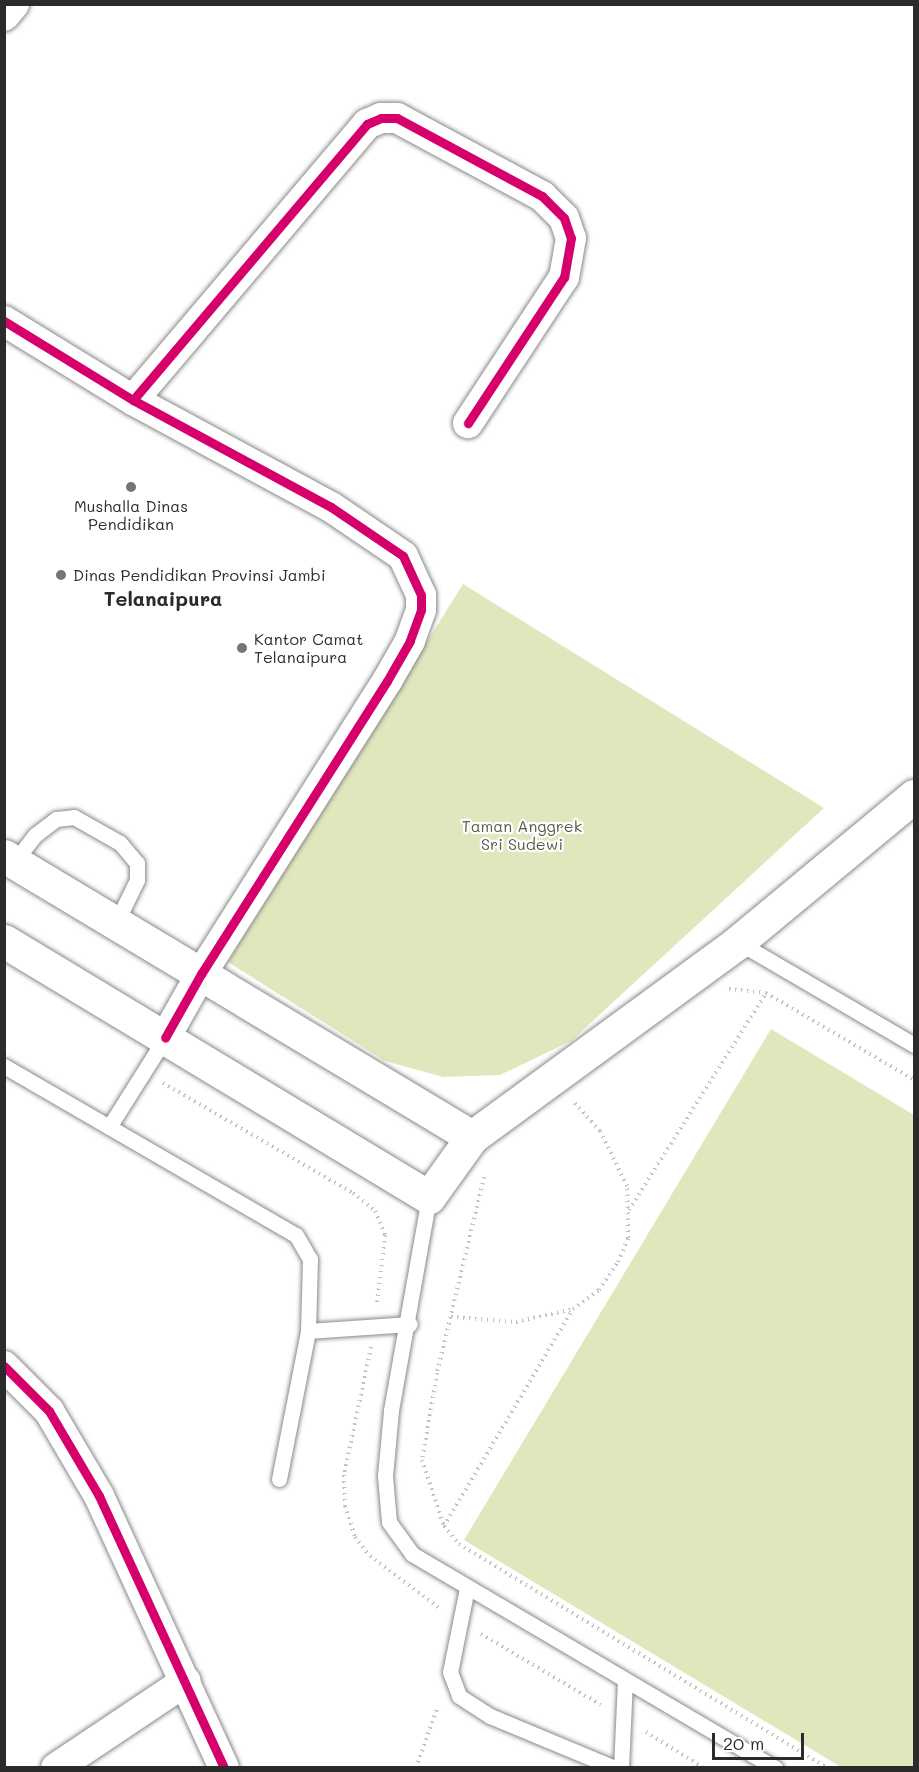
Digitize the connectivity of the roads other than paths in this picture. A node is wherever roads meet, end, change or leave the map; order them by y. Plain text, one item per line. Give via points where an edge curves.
1 (14, 4) edge
2 (4, 16) edge
3 (4, 321) edge
4 (133, 399) junction
5 (468, 423) dead end
6 (915, 796) edge
7 (9, 859) edge
8 (116, 923) junction
9 (4, 941) edge
10 (738, 942) junction
11 (201, 974) junction
12 (165, 1038) junction
13 (915, 1045) edge
14 (4, 1066) edge
15 (109, 1127) junction
16 (480, 1151) junction
17 (429, 1197) junction
18 (410, 1323) junction
19 (308, 1331) junction
20 (4, 1366) edge
21 (279, 1479) dead end
22 (467, 1588) junction
23 (186, 1681) junction
24 (625, 1681) junction
25 (56, 1767) edge
26 (224, 1767) edge
27 (615, 1767) edge
28 (621, 1767) edge
29 (776, 1767) edge

1 - 2 street
3 - 4 street
4 - 5 street via 367,124 381,118 397,118 542,196 564,218 571,238 564,277
4 - 11 street via 331,507 403,556 421,595 421,610 398,661
6 - 10 main road
7 - 8 main road
7 - 8 lane via 56,819 74,817 120,843 137,863 137,880
8 - 11 main road
9 - 12 main road
10 - 13 lane
10 - 16 main road
11 - 12 street
11 - 16 main road
12 - 15 lane
12 - 17 main road
14 - 15 lane
15 - 19 lane via 296,1235 310,1259
16 - 17 main road
17 - 18 lane
18 - 19 lane
18 - 22 lane via 389,1432 385,1476 389,1522 412,1554
19 - 21 lane
20 - 23 street via 49,1411 99,1496
22 - 24 lane
22 - 27 lane via 450,1672 459,1696 490,1716
23 - 25 street
23 - 26 street
24 - 28 lane
24 - 29 lane

